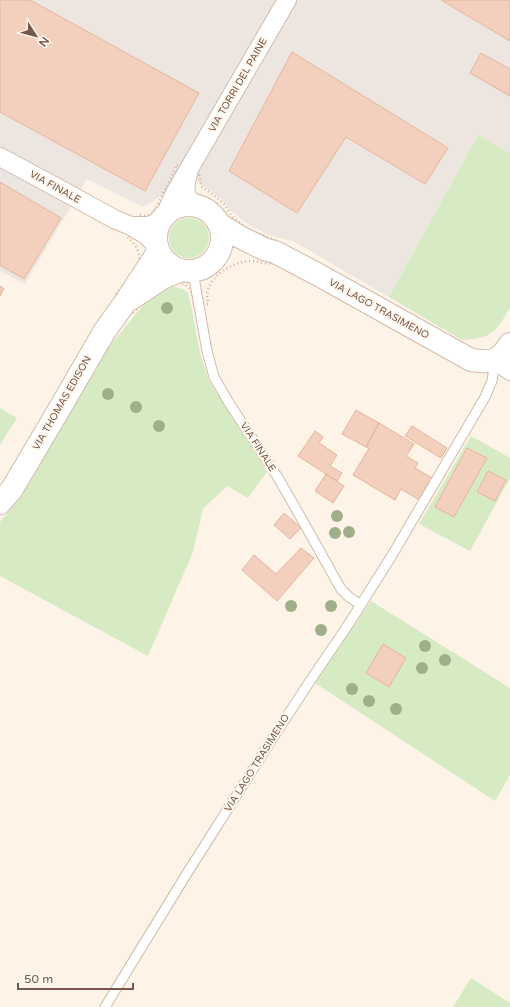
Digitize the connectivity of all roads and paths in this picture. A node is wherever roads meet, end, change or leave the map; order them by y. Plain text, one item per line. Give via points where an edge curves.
1 (287, 0) edge
2 (0, 157) edge
3 (188, 170) junction
4 (197, 206) junction
5 (163, 217) junction
6 (219, 224) junction
7 (131, 226) junction
8 (157, 249) junction
9 (270, 251) junction
10 (213, 261) junction
11 (186, 271) junction
12 (124, 304) junction
13 (199, 305) junction
14 (510, 344) edge
15 (503, 366) edge
16 (0, 503) edge
17 (361, 605) junction
18 (105, 1007) edge

1 - 3 street, VIA TORRI DEL PAINE
2 - 7 street, VIA FINALE
3 - 4 street, VIA TORRI DEL PAINE via 186,195 190,202
3 - 5 street, VIA TORRI DEL PAINE
3 - 7 path via 177,166 152,214 139,215
3 - 9 path via 199,175 202,187 224,204 240,223 249,230 277,241
4 - 5 street via 176,207
4 - 6 street via 206,209
5 - 7 street, VIA FINALE via 148,226
5 - 8 street via 156,228
6 - 9 street, VIA LAGO TRASIMENO
6 - 10 street via 222,244
7 - 8 street, VIA FINALE via 146,235
7 - 12 path via 127,237 135,245 140,259 135,274 115,295
8 - 11 street via 163,260 171,267
8 - 12 street, VIA THOMAS EDISON
9 - 10 street via 234,254
9 - 13 path via 271,264 252,261 231,266 222,272 210,285 207,294 208,304
9 - 15 street, VIA LAGO TRASIMENO via 471,360
10 - 11 street via 204,268
11 - 12 street, VIA THOMAS EDISON via 162,278
11 - 13 lane, VIA FINALE
12 - 16 street, VIA THOMAS EDISON via 104,332 12,489
13 - 17 lane, VIA FINALE via 214,377 281,483 341,589
14 - 15 street via 503,354
15 - 17 lane, VIA LAGO TRASIMENO via 492,381 413,522
17 - 18 lane, VIA LAGO TRASIMENO via 310,680

